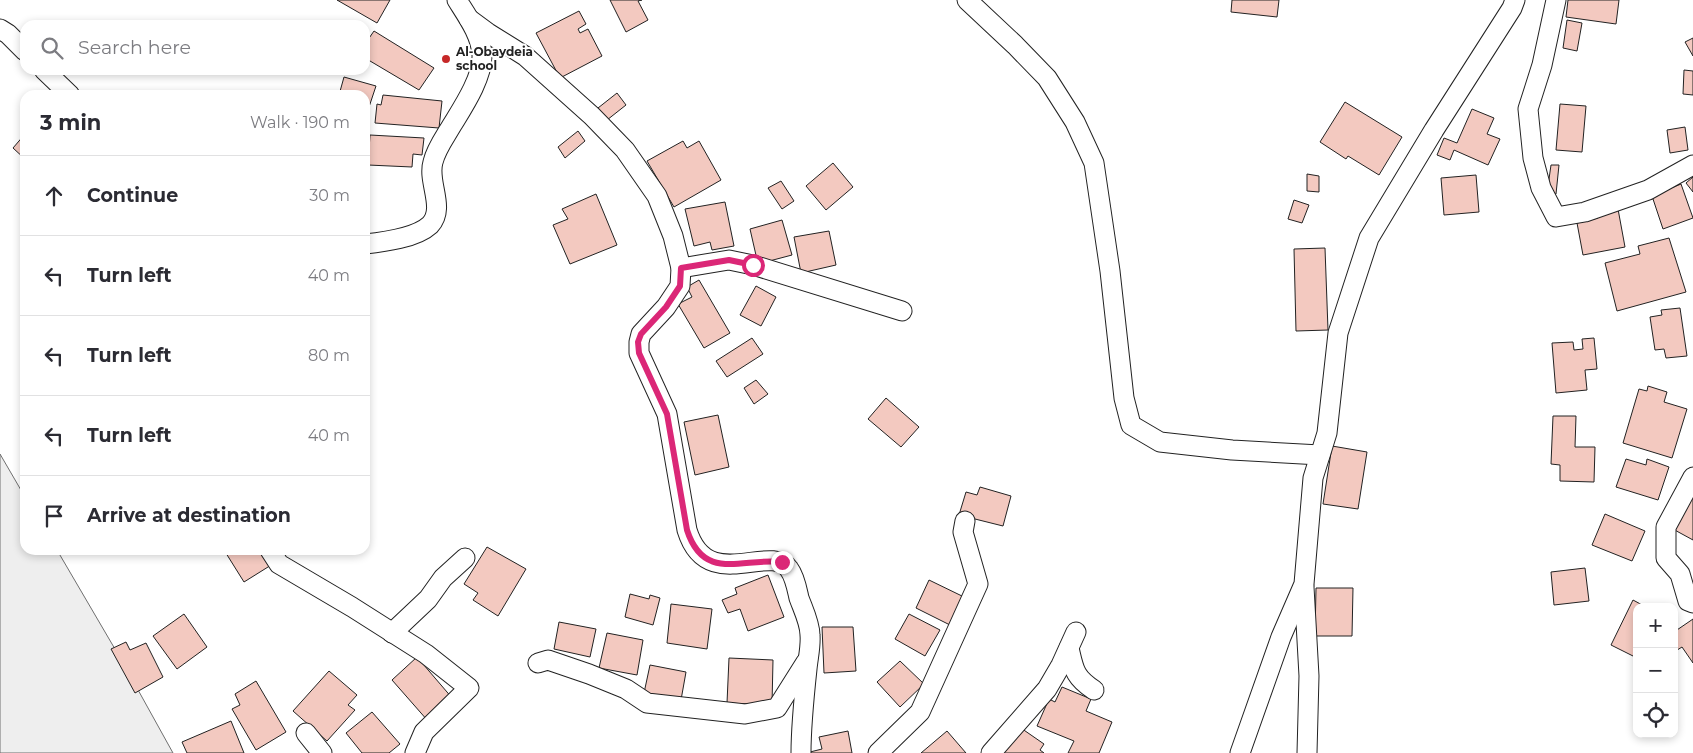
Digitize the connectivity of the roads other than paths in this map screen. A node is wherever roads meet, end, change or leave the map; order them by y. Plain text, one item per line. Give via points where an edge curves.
1 (457, 0) edge
2 (967, 0) edge
3 (1515, 0) edge
4 (1556, 0) edge
5 (469, 19) junction
6 (0, 29) edge
7 (20, 46) edge
8 (49, 75) edge
9 (65, 90) edge
10 (1693, 165) edge
11 (370, 243) edge
12 (681, 268) junction
13 (902, 312) dead end
14 (1320, 455) junction
15 (1693, 478) edge
16 (965, 521) dead end
17 (273, 555) edge
18 (465, 558) dead end
19 (1304, 584) junction
20 (1693, 603) edge
21 (392, 633) junction
22 (808, 660) junction
23 (538, 663) dead end
24 (1094, 690) dead end
25 (306, 734) dead end
26 (322, 753) edge
27 (415, 753) edge
28 (801, 753) edge
29 (878, 753) edge
30 (991, 753) edge
31 (1240, 753) edge
32 (1307, 753) edge

1 - 5 street
2 - 14 street via 1047,78 1076,122 1094,163 1124,398 1132,425 1160,442
3 - 14 street via 1369,238 1338,333 1327,433
4 - 10 street via 1542,65 1528,109 1540,188 1556,217 1585,212 1648,190
5 - 11 street via 482,56 478,78 432,163 436,217 418,233
5 - 12 street via 525,56 626,150 657,196 673,236
6 - 7 street
8 - 9 street
12 - 13 street via 729,260
12 - 22 street via 680,286 675,295 638,342 643,363 667,414 690,539 701,554 716,563 736,565 772,561 782,562 789,569 810,634
14 - 19 street via 1313,478
15 - 20 street via 1666,527 1666,558 1680,574 1688,601
16 - 29 street via 963,532 981,580 920,712
17 - 21 street via 278,564
18 - 21 street
19 - 31 street via 1281,636
19 - 32 street via 1309,676
21 - 27 street via 426,654 469,688 424,732
22 - 23 street via 777,708 744,714 647,703 626,689 589,674 548,660
22 - 28 street
24 - 30 street via 1075,673 1072,640 1047,689
25 - 26 street

